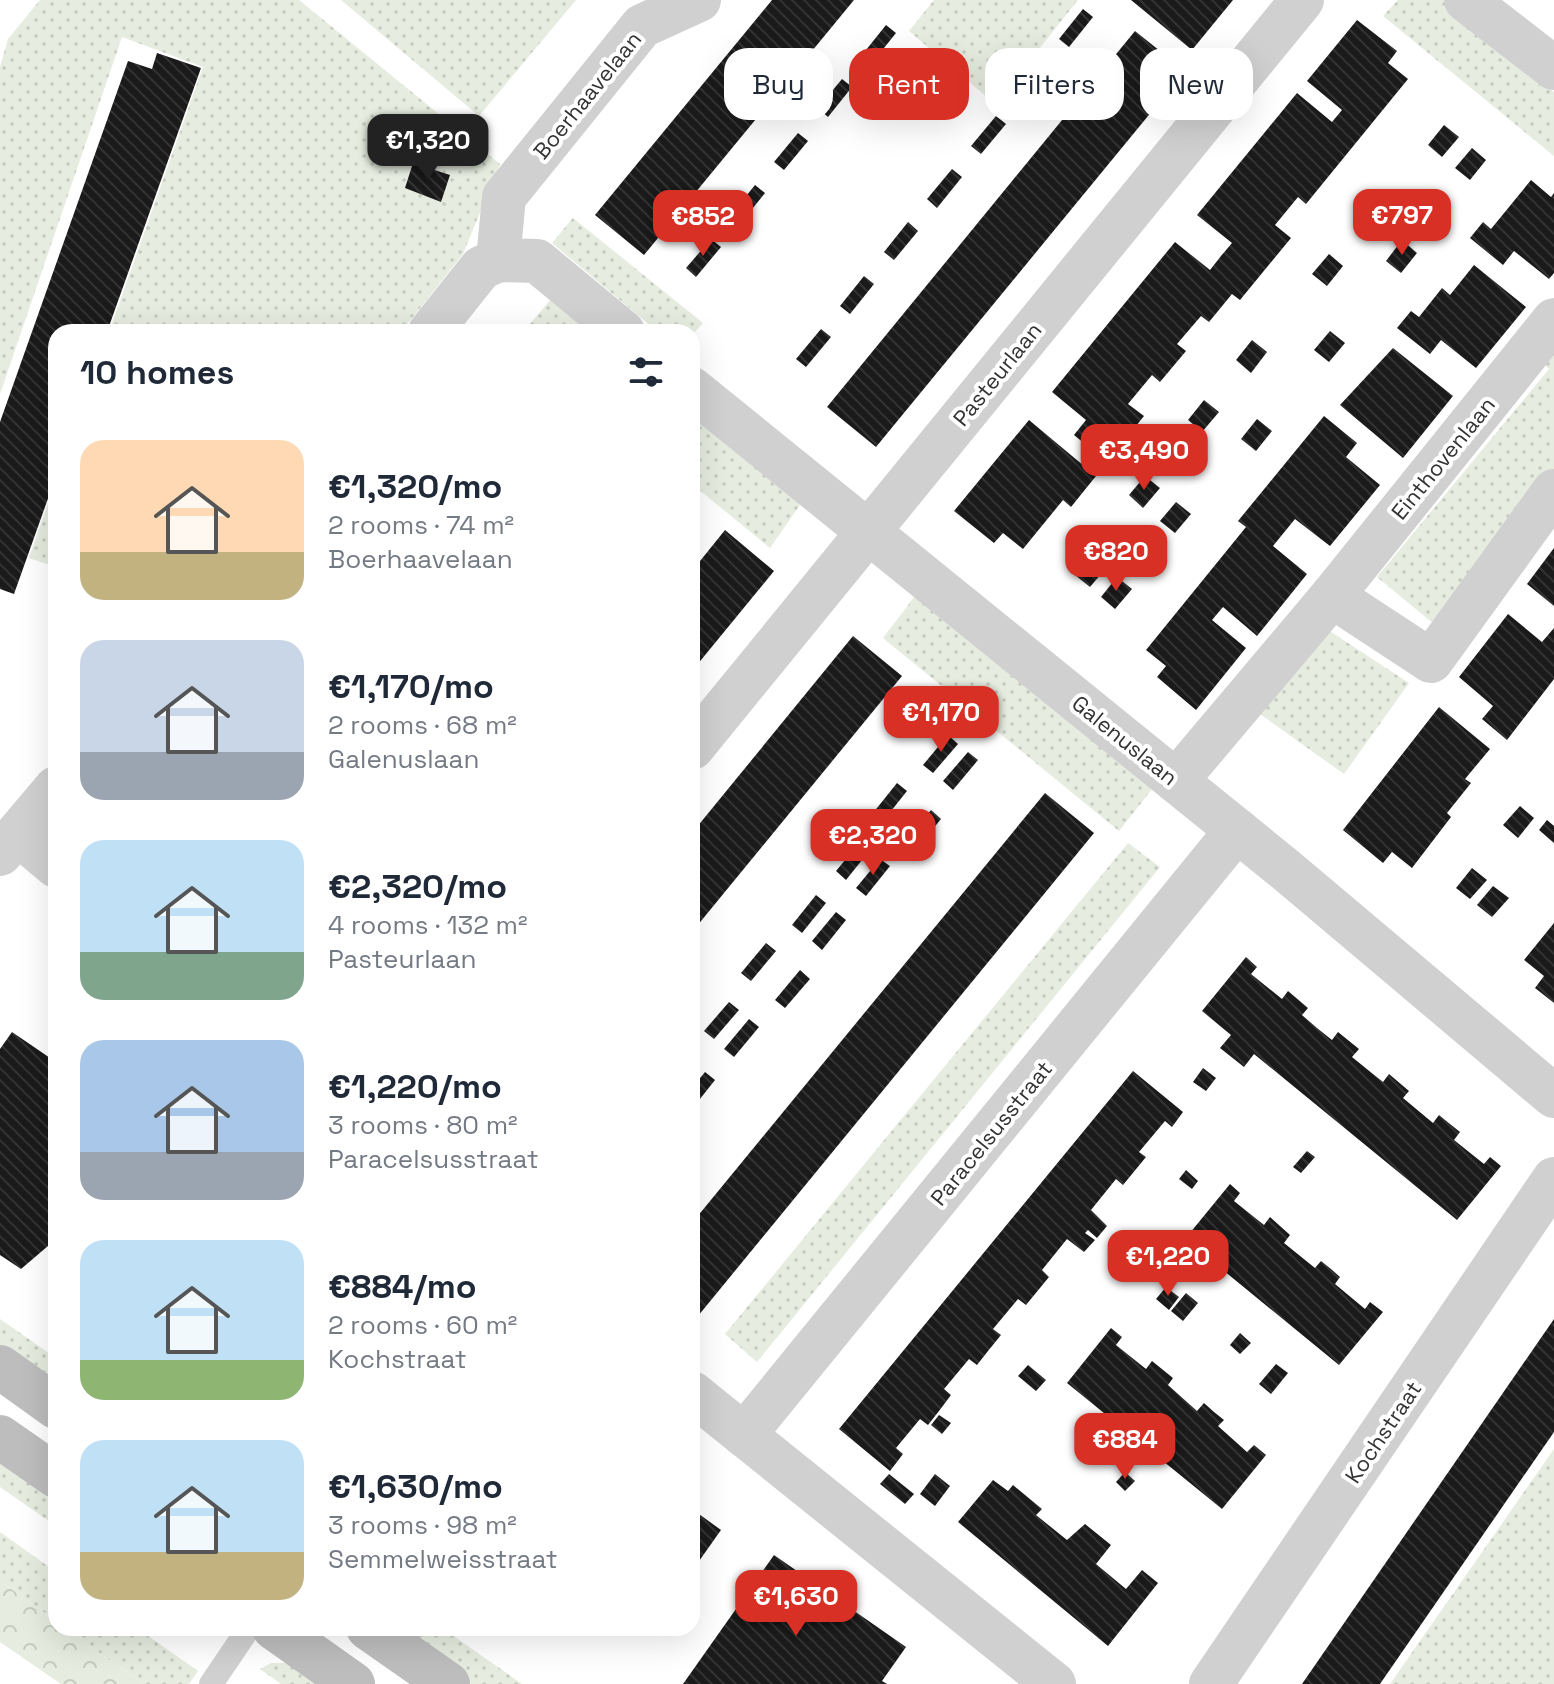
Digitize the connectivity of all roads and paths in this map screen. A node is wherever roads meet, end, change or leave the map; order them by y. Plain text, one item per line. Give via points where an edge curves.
1 (699, 0) edge
2 (1302, 0) edge
3 (1466, 0) edge
4 (1554, 68) edge
5 (498, 260) junction
6 (1554, 320) edge
7 (436, 324) edge
8 (613, 324) edge
9 (700, 396) edge
10 (1554, 491) edge
11 (866, 533) junction
12 (1332, 596) junction
13 (700, 738) edge
14 (1176, 781) junction
15 (48, 798) edge
16 (1237, 830) junction
17 (9, 844) edge
18 (48, 862) edge
19 (1554, 1096) edge
20 (1554, 1179) edge
21 (0, 1367) edge
22 (700, 1399) edge
23 (48, 1401) edge
24 (744, 1435) junction
25 (0, 1437) edge
26 (48, 1470) edge
27 (244, 1636) edge
28 (285, 1636) edge
29 (379, 1636) edge
30 (211, 1684) edge
31 (353, 1684) edge
32 (448, 1684) edge
33 (1054, 1684) edge
34 (1211, 1684) edge

1 - 5 street, Boerhaavelaan via 642,26 504,197
2 - 11 street, Pasteurlaan
3 - 4 street
5 - 7 street via 481,268
5 - 8 street via 537,261
6 - 12 street, Einthovenlaan
9 - 11 street, Galenuslaan
10 - 12 street via 1431,661
11 - 13 street, Pasteurlaan
11 - 14 street, Galenuslaan
12 - 14 street, Einthovenlaan
14 - 16 street, Galenuslaan
15 - 17 street
16 - 19 street, Galenuslaan
16 - 24 street, Paracelsusstraat
17 - 18 street
20 - 34 street, Kochstraat
21 - 23 main road
22 - 24 street
24 - 33 street
25 - 26 main road
27 - 30 lane
28 - 31 main road
29 - 32 main road

